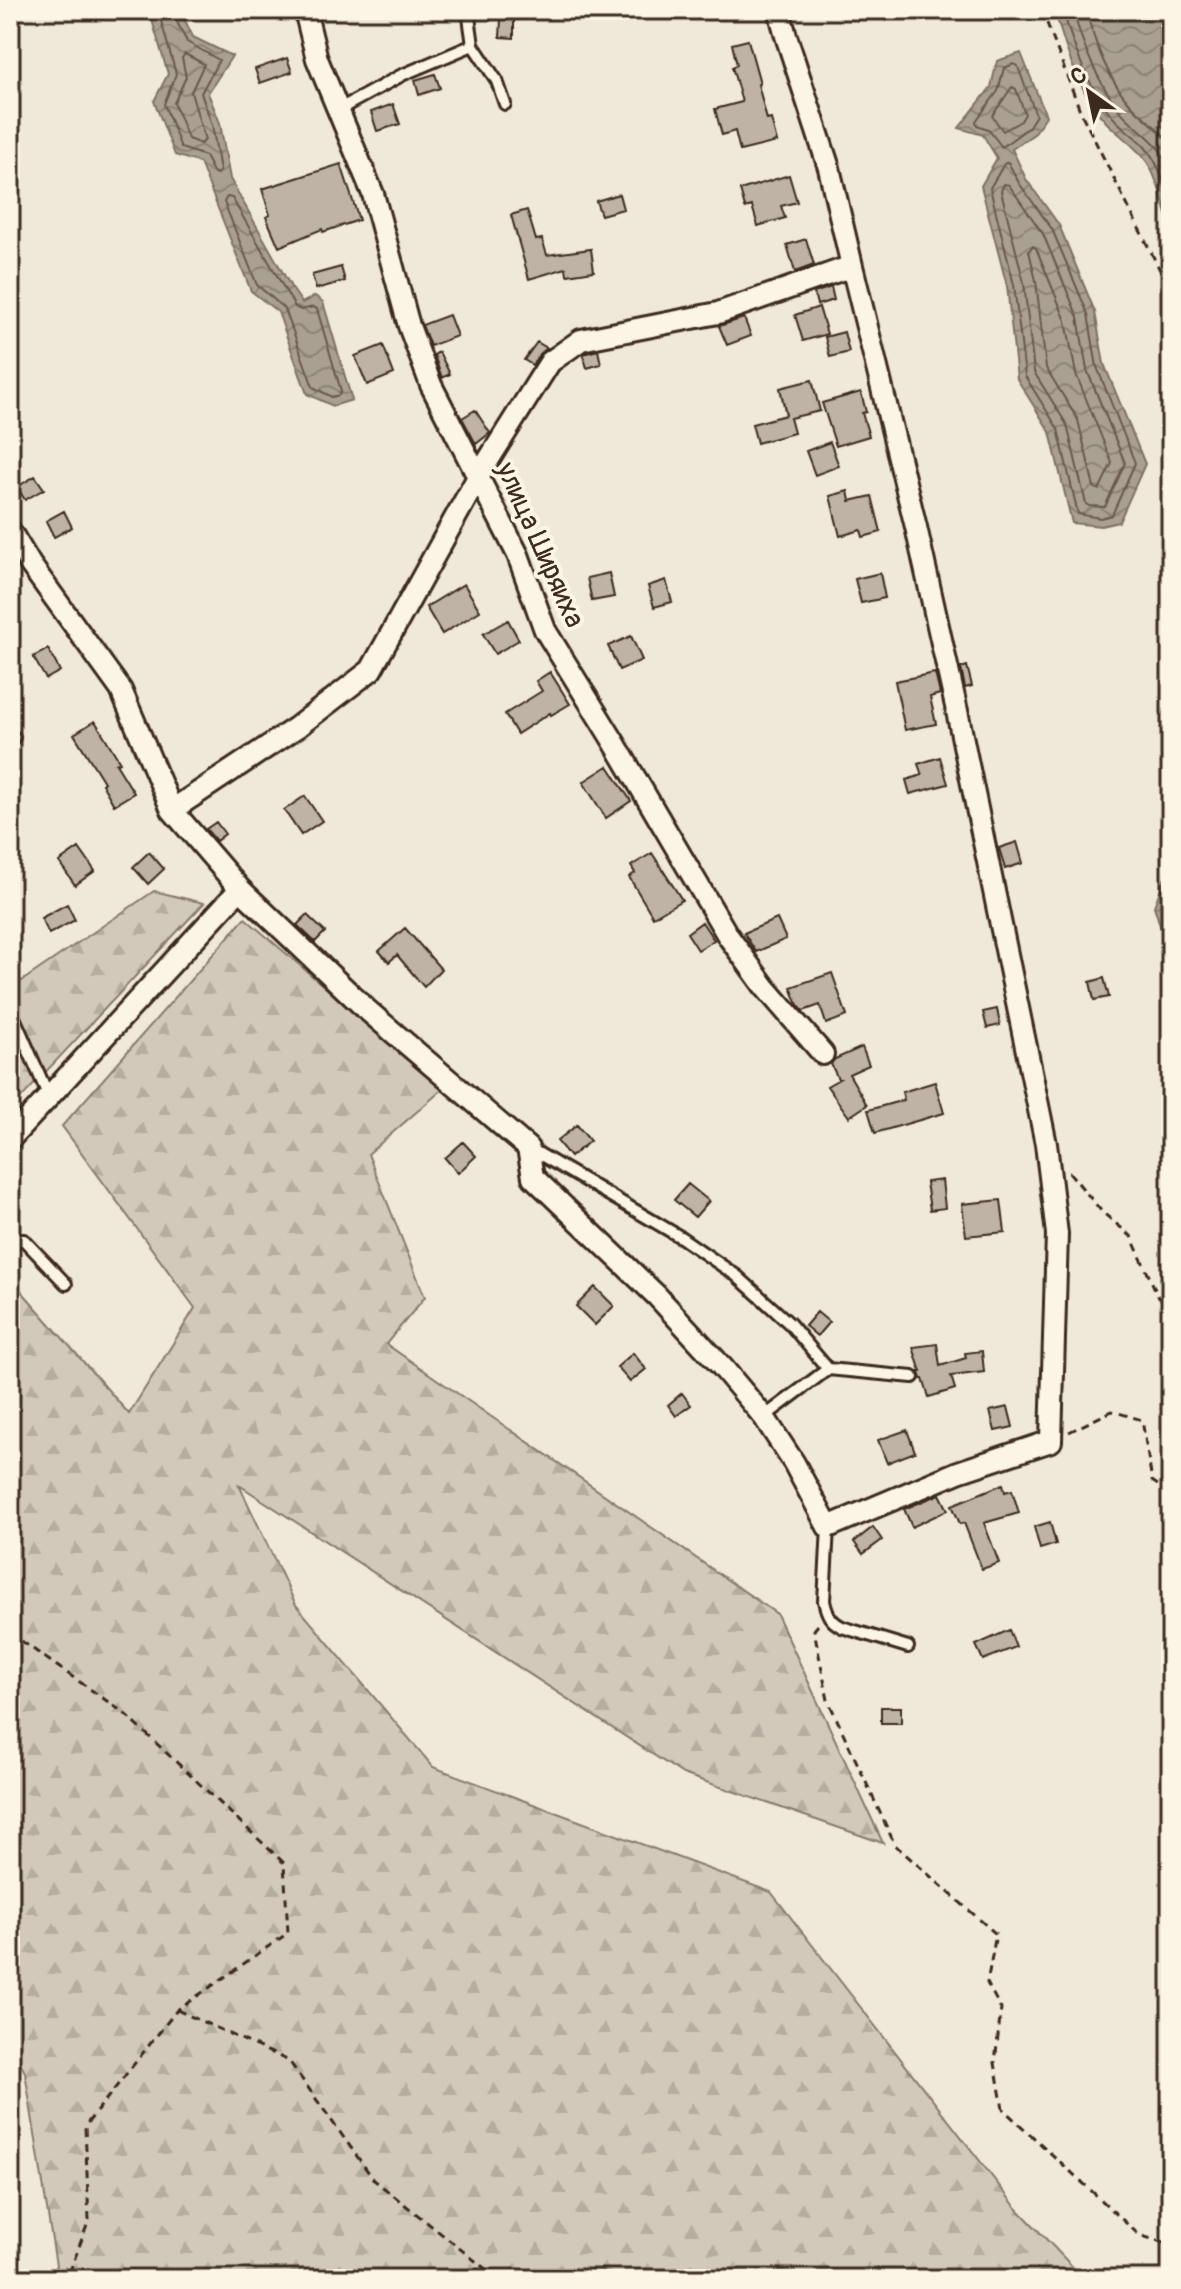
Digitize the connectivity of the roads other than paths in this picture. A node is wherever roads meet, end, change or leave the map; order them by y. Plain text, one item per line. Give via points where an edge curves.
1 (305, 10) edge
2 (468, 10) edge
3 (779, 10) edge
4 (473, 45) junction
5 (505, 104) dead end
6 (338, 110) junction
7 (852, 266) junction
8 (479, 475) junction
9 (10, 531) edge
10 (172, 810) junction
11 (240, 889) junction
12 (10, 1008) edge
13 (823, 1054) dead end
14 (49, 1097) junction
15 (10, 1139) edge
16 (528, 1148) junction
17 (10, 1240) edge
18 (66, 1284) dead end
19 (828, 1369) junction
20 (913, 1377) dead end
21 (764, 1417) junction
22 (828, 1527) junction
23 (908, 1647) dead end

1 - 6 street, улица Ширяиха
2 - 4 lane
3 - 7 street via 829,168
4 - 5 lane
4 - 6 lane
6 - 8 street, улица Ширяиха via 373,194 431,385
7 - 8 street via 718,313 581,340 550,362
7 - 22 street via 954,696 1046,1144 1057,1234 1051,1441 958,1472
8 - 10 street via 371,670 297,727
8 - 13 street, улица Ширяиха via 518,555 545,630 728,936
9 - 10 street via 121,690
10 - 11 street
11 - 14 street
11 - 16 street via 366,1009
12 - 14 lane
14 - 15 street
16 - 19 lane via 737,1276 790,1324
16 - 21 street via 533,1177 657,1296
17 - 18 lane via 24,1240
19 - 20 lane
19 - 21 lane
21 - 22 street
22 - 23 lane via 827,1613 842,1627

